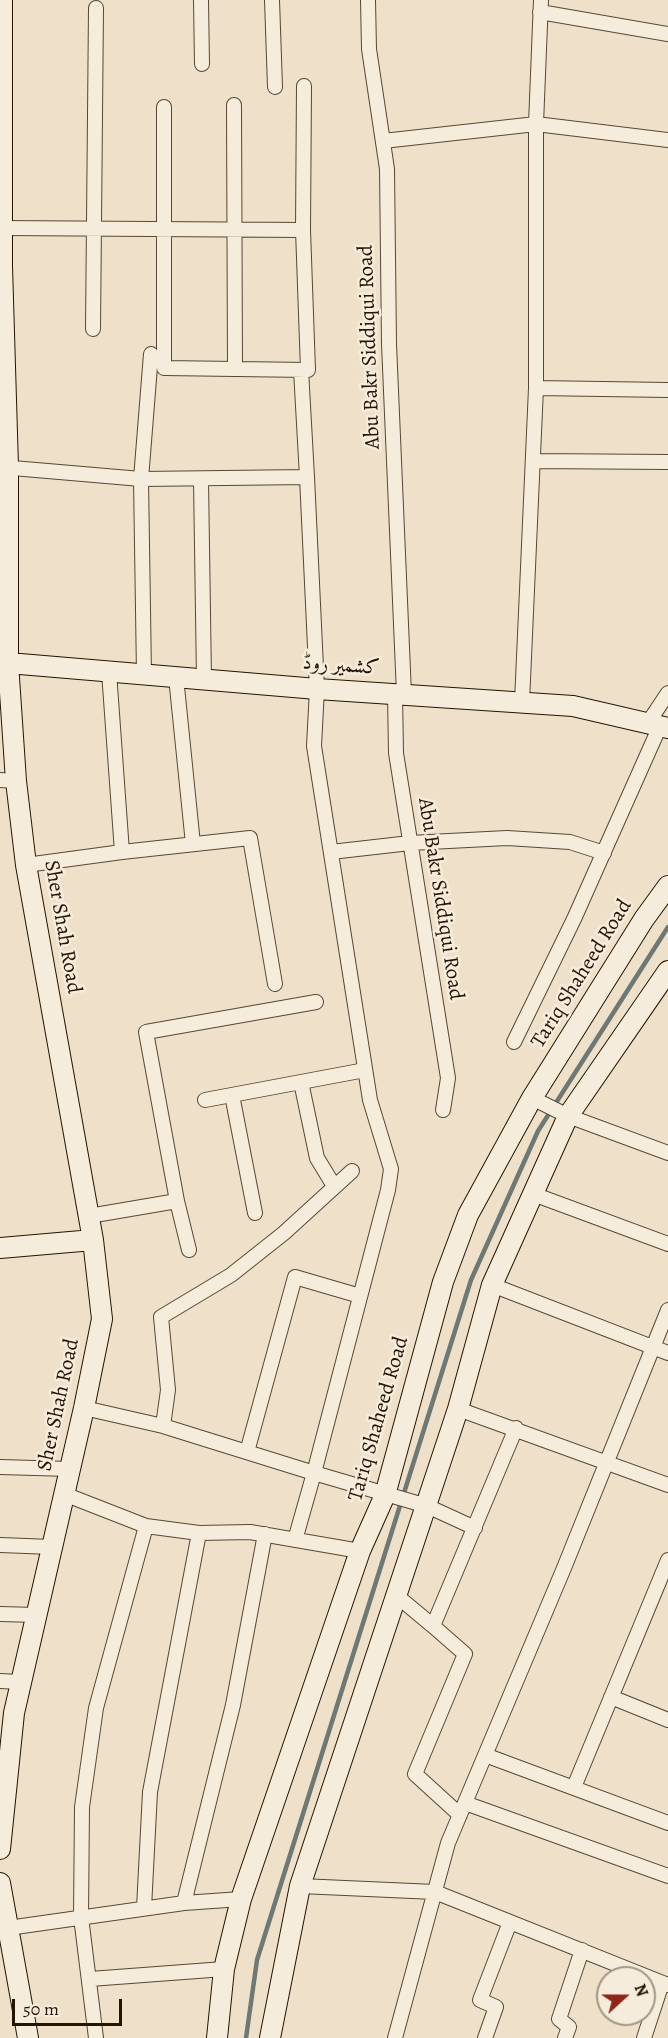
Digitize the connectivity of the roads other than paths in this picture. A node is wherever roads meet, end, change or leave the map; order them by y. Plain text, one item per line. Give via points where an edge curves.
1 (2, 0) edge
2 (201, 0) edge
3 (272, 0) edge
4 (368, 0) edge
5 (540, 6) edge
6 (96, 8) dead end
7 (668, 34) edge
8 (202, 64) dead end
9 (304, 86) dead end
10 (275, 87) dead end
11 (234, 105) dead end
12 (164, 107) dead end
13 (536, 124) junction
14 (668, 140) edge
15 (383, 141) junction
16 (93, 227) junction
17 (2, 228) junction
18 (233, 228) junction
19 (164, 229) junction
20 (303, 230) junction
21 (93, 329) dead end
22 (150, 354) dead end
23 (235, 369) junction
24 (301, 370) junction
25 (536, 388) junction
26 (668, 390) edge
27 (534, 461) junction
28 (668, 462) edge
29 (4, 467) edge
30 (307, 477) junction
31 (141, 478) junction
32 (201, 480) junction
33 (8, 663) junction
34 (109, 672) junction
35 (144, 675) junction
36 (176, 677) junction
37 (204, 680) junction
38 (316, 689) junction
39 (668, 693) edge
40 (399, 694) junction
41 (522, 702) junction
42 (658, 726) edge
43 (8, 780) edge
44 (410, 843) junction
45 (193, 844) junction
46 (122, 852) junction
47 (331, 852) junction
48 (604, 853) junction
49 (26, 866) junction
50 (668, 886) edge
51 (668, 971) edge
52 (275, 984) dead end
53 (316, 1002) dead end
54 (514, 1042) dead end
55 (365, 1070) junction
56 (301, 1082) junction
57 (232, 1095) junction
58 (205, 1100) dead end
59 (536, 1101) junction
60 (443, 1110) dead end
61 (561, 1114) junction
62 (668, 1153) edge
63 (352, 1171) dead end
64 (334, 1186) junction
65 (533, 1194) junction
66 (177, 1201) junction
67 (255, 1213) dead end
68 (89, 1216) junction
69 (93, 1240) junction
70 (668, 1244) edge
71 (0, 1248) edge
72 (189, 1250) dead end
73 (492, 1285) junction
74 (360, 1296) junction
75 (668, 1310) edge
76 (652, 1347) junction
77 (668, 1353) edge
78 (84, 1408) junction
79 (458, 1409) junction
80 (163, 1426) junction
81 (516, 1428) junction
82 (248, 1452) junction
83 (607, 1461) junction
84 (0, 1467) edge
85 (70, 1469) junction
86 (314, 1473) junction
87 (668, 1485) edge
88 (64, 1494) junction
89 (387, 1496) junction
90 (423, 1505) junction
91 (146, 1526) junction
92 (475, 1527) junction
93 (199, 1533) junction
94 (264, 1534) junction
95 (295, 1540) junction
96 (0, 1545) edge
97 (52, 1547) junction
98 (360, 1551) junction
99 (668, 1560) edge
100 (397, 1596) junction
101 (0, 1614) edge
102 (37, 1615) junction
103 (434, 1626) junction
104 (0, 1681) edge
105 (21, 1682) junction
106 (611, 1697) junction
107 (668, 1720) edge
108 (5, 1752) edge
109 (484, 1755) junction
110 (574, 1786) junction
111 (462, 1809) junction
112 (668, 1823) edge
113 (0, 1849) edge
114 (668, 1876) edge
115 (0, 1882) edge
116 (300, 1886) junction
117 (435, 1892) junction
118 (242, 1899) junction
119 (184, 1903) junction
120 (144, 1908) junction
121 (81, 1917) junction
122 (510, 1922) junction
123 (6, 1932) edge
124 (582, 1950) junction
125 (224, 1969) junction
126 (90, 1979) junction
127 (665, 1984) edge
128 (28, 2038) edge
129 (96, 2038) edge
130 (217, 2038) edge
131 (270, 2038) edge
132 (395, 2038) edge
133 (485, 2038) edge
134 (566, 2038) edge
135 (644, 2038) edge

1 - 17 main road, Sher Shah Road
2 - 8 street
3 - 10 street
4 - 15 street, Abu Bakr Siddiqui Road via 369,49
5 - 7 street
5 - 13 street
6 - 16 street
9 - 20 street
11 - 18 street
12 - 19 street
13 - 14 street
13 - 15 street
13 - 25 street
15 - 40 street, Abu Bakr Siddiqui Road via 387,169
16 - 17 street
16 - 19 street
16 - 21 street
17 - 29 main road, Sher Shah Road
18 - 19 street
18 - 20 street
18 - 23 street
19 - 23 street via 164,368
20 - 24 street via 308,370
22 - 31 street
23 - 24 street
24 - 30 street
25 - 26 street
25 - 27 street
27 - 28 street
27 - 41 street
29 - 31 street
29 - 33 main road, Sher Shah Road
30 - 32 street
30 - 38 street
31 - 32 street
31 - 35 street
32 - 37 street
33 - 34 main road, کشمیر روڈ
33 - 43 main road, Sher Shah Road
34 - 35 main road, کشمیر روڈ
34 - 46 street
35 - 36 main road, کشمیر روڈ
36 - 37 main road, کشمیر روڈ
36 - 45 street
37 - 38 main road, کشمیر روڈ
38 - 40 main road, کشمیر روڈ
38 - 47 street via 314,746
39 - 42 street
40 - 41 main road, کشمیر روڈ
40 - 44 street, Abu Bakr Siddiqui Road via 396,753
41 - 42 main road, کشمیر روڈ via 573,706
42 - 48 street
43 - 49 main road, Sher Shah Road
44 - 47 street
44 - 48 street via 507,838 570,842
44 - 60 street, Abu Bakr Siddiqui Road via 448,1078
45 - 46 street
45 - 52 street via 250,838
46 - 49 street
47 - 55 street
48 - 54 street
49 - 68 main road, Sher Shah Road
50 - 59 main road, Tariq Shaheed Road via 644,919
51 - 61 main road
53 - 66 street via 146,1032
55 - 56 street
55 - 74 street via 369,1100 391,1168
56 - 57 street
56 - 64 street via 317,1158
57 - 58 street
57 - 67 street
59 - 61 street
59 - 89 main road, Tariq Shaheed Road via 468,1215 451,1260
61 - 62 street
61 - 65 main road
63 - 64 street
64 - 80 street via 231,1275 161,1317 168,1390
65 - 70 street
65 - 73 main road
66 - 68 street
66 - 72 street
68 - 69 main road, Sher Shah Road
69 - 71 main road
69 - 78 main road, Sher Shah Road via 102,1319
73 - 76 street
73 - 79 main road
74 - 82 street via 296,1277
74 - 86 street
75 - 76 street
76 - 77 street
76 - 83 street
78 - 80 street
78 - 85 main road, Sher Shah Road
79 - 81 street
79 - 90 main road
80 - 82 street
81 - 83 street
81 - 92 street
82 - 86 street
83 - 87 street
83 - 109 street
84 - 85 street
85 - 88 main road, Sher Shah Road
86 - 89 street
86 - 95 street
88 - 91 street
88 - 97 main road, Sher Shah Road
89 - 90 street
89 - 98 main road, Tariq Shaheed Road
90 - 92 street
90 - 100 main road
91 - 93 street
91 - 121 street via 96,1708 82,1806
92 - 103 street
93 - 94 street
93 - 120 street via 150,1792
94 - 95 street
94 - 119 street via 232,1705
95 - 98 street
96 - 97 street
97 - 102 main road, Sher Shah Road
98 - 118 main road, Tariq Shaheed Road
99 - 106 street
100 - 103 street
100 - 116 main road
101 - 102 street
102 - 105 main road, Sher Shah Road
103 - 111 street via 465,1654 415,1774
104 - 105 street
105 - 108 main road, Sher Shah Road
106 - 107 street
106 - 110 street
108 - 113 main road, Sher Shah Road
109 - 110 street
109 - 111 street
110 - 112 street
111 - 114 street
111 - 117 street
115 - 123 main road
116 - 117 street
116 - 131 main road
117 - 122 street
117 - 132 street
118 - 119 street
118 - 125 main road, Tariq Shaheed Road
119 - 120 street
120 - 121 street
121 - 123 street
121 - 126 street
122 - 124 street
122 - 133 street via 480,2000 496,2007
123 - 128 main road
124 - 127 street
124 - 134 street via 559,2019 569,2026
125 - 126 street
125 - 130 main road, Tariq Shaheed Road
126 - 129 street
127 - 135 street

